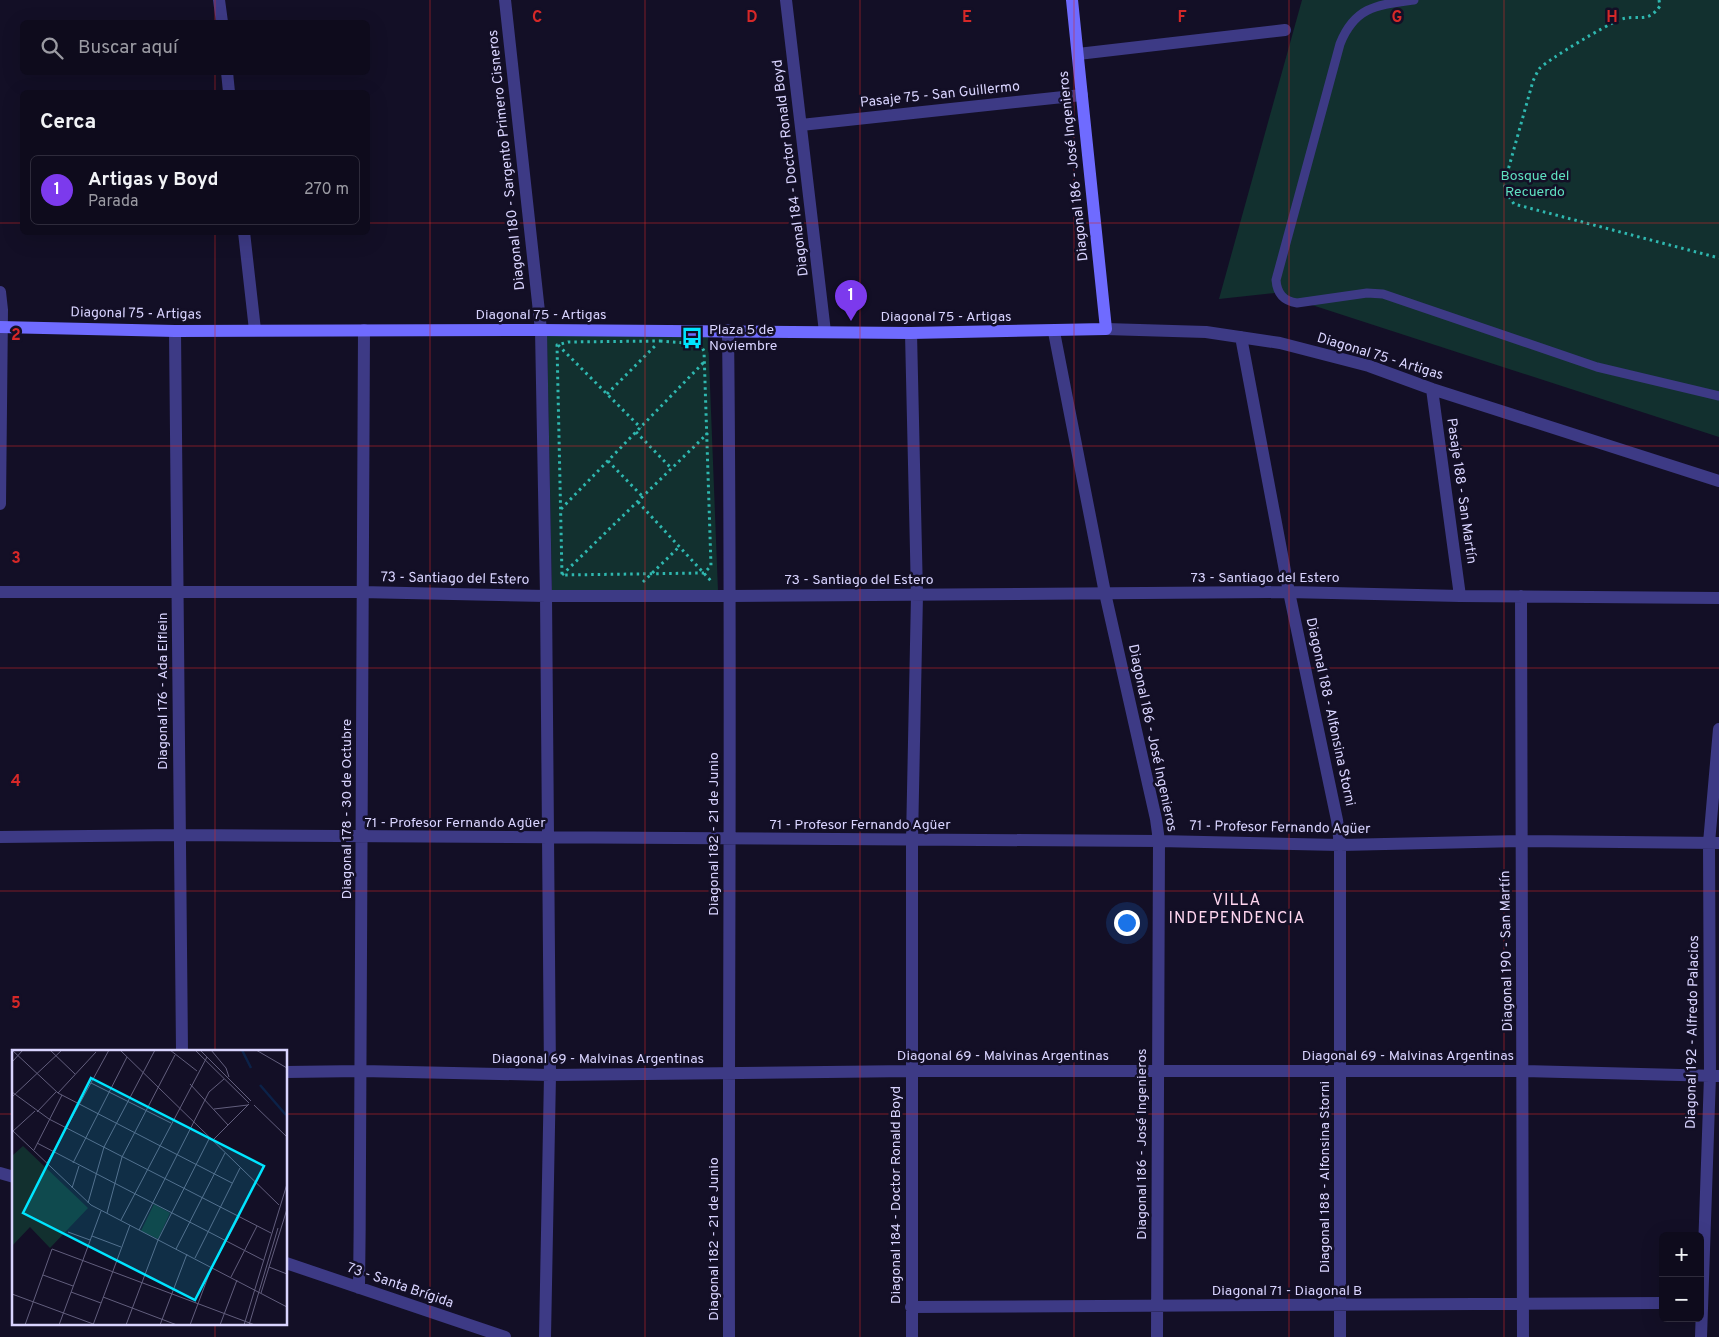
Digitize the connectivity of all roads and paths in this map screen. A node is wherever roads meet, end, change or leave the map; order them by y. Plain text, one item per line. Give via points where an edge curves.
1 (219, 0) edge
2 (505, 0) edge
3 (786, 0) edge
4 (1072, 0) edge
5 (1414, 0) edge
6 (1659, 0) edge
7 (222, 20) edge
8 (1285, 30) dead end
9 (1078, 54) junction
10 (227, 75) edge
11 (229, 90) edge
12 (1082, 95) junction
13 (801, 125) junction
14 (244, 235) edge
15 (1719, 258) edge
16 (0, 292) edge
17 (1, 327) edge
18 (1106, 329) junction
19 (255, 330) junction
20 (364, 330) junction
21 (541, 330) junction
22 (728, 330) junction
23 (175, 331) junction
24 (824, 332) junction
25 (1054, 332) junction
26 (911, 333) junction
27 (1241, 337) junction
28 (660, 341) junction
29 (557, 345) junction
30 (705, 361) junction
31 (1432, 389) junction
32 (607, 394) junction
33 (1719, 396) edge
34 (641, 428) junction
35 (636, 432) junction
36 (708, 432) junction
37 (608, 461) junction
38 (672, 469) junction
39 (1719, 481) edge
40 (643, 496) junction
41 (638, 502) junction
42 (0, 504) edge
43 (561, 510) junction
44 (680, 546) junction
45 (651, 574) junction
46 (704, 574) junction
47 (562, 575) junction
48 (640, 584) dead end
49 (714, 584) dead end
50 (0, 592) edge
51 (361, 592) junction
52 (1289, 592) junction
53 (177, 593) junction
54 (1106, 593) junction
55 (917, 595) junction
56 (546, 596) junction
57 (731, 596) junction
58 (1460, 596) junction
59 (1521, 596) junction
60 (1719, 598) edge
61 (1719, 729) edge
62 (179, 836) junction
63 (0, 837) edge
64 (362, 838) junction
65 (547, 839) junction
66 (729, 840) junction
67 (912, 840) junction
68 (1159, 841) junction
69 (1520, 841) junction
70 (1714, 843) edge
71 (1340, 845) junction
72 (182, 1050) edge
73 (362, 1071) junction
74 (911, 1071) junction
75 (1523, 1071) junction
76 (288, 1072) edge
77 (1156, 1072) junction
78 (1340, 1072) junction
79 (728, 1074) junction
80 (550, 1075) junction
81 (1714, 1076) edge
82 (288, 1264) edge
83 (1702, 1277) edge
84 (359, 1288) junction
85 (1659, 1302) edge
86 (1523, 1304) junction
87 (1157, 1306) junction
88 (1340, 1306) junction
89 (911, 1307) junction
90 (1701, 1322) edge
91 (505, 1337) edge
92 (545, 1337) edge
93 (729, 1337) edge
94 (912, 1337) edge
95 (1157, 1337) edge
96 (1340, 1337) edge
97 (1523, 1337) edge
98 (1701, 1337) edge

1 - 7 street
2 - 21 street, Diagonal 180 - Sargento Primero Cisneros
3 - 13 street, Diagonal 184 - Doctor Ronald Boyd
4 - 9 street, Diagonal 186 - José Ingenieros
5 - 33 lane via 1377,6 1358,15 1346,27 1276,280 1280,295 1289,302 1297,303 1367,293 1383,294 1598,367
6 - 15 path via 1660,6 1655,13 1646,18 1620,20 1541,68 1533,81 1505,180 1505,192 1514,204
8 - 9 street
9 - 12 street, Diagonal 186 - José Ingenieros
10 - 11 street
12 - 13 street, Pasaje 75 - San Guillermo
12 - 18 street, Diagonal 186 - José Ingenieros
13 - 24 street, Diagonal 184 - Doctor Ronald Boyd
14 - 19 street
16 - 17 street
17 - 23 street, Diagonal 75 - Artigas
17 - 42 street
18 - 25 street, Diagonal 75 - Artigas
18 - 27 street, Diagonal 75 - Artigas via 1206,332
19 - 20 street, Diagonal 75 - Artigas
19 - 23 street, Diagonal 75 - Artigas
20 - 21 street, Diagonal 75 - Artigas
20 - 51 street, Diagonal 178 - 30 de Octubre
21 - 22 street, Diagonal 75 - Artigas
21 - 56 street, Diagonal 180 - Sargento Primero Cisneros
22 - 24 street, Diagonal 75 - Artigas
22 - 57 street, Diagonal 182 - 21 de Junio
23 - 53 street, Diagonal 176 - Ada Elflein
24 - 26 street, Diagonal 75 - Artigas
25 - 26 street, Diagonal 75 - Artigas
25 - 54 street, Diagonal 186 - José Ingenieros
26 - 55 street, Diagonal 184 - Doctor Ronald Boyd
27 - 31 street, Diagonal 75 - Artigas via 1280,343 1369,366
27 - 52 street, Diagonal 188 - Alfonsina Storni
28 - 29 path via 568,342
28 - 30 path via 700,344
28 - 32 path
29 - 32 path
29 - 43 path
30 - 34 path
30 - 36 path
31 - 39 street, Diagonal 75 - Artigas
31 - 58 street, Pasaje 188 - San Martín
32 - 34 path
34 - 35 path
35 - 37 path
35 - 38 path
36 - 38 path
36 - 46 path via 711,566
37 - 40 path
37 - 43 path
38 - 40 path
40 - 41 path
41 - 44 path
41 - 47 path
43 - 47 path
44 - 45 path
44 - 46 path
45 - 46 path
45 - 47 path
45 - 48 path
46 - 49 path
50 - 53 street, 73 - Santiago del Estero
51 - 53 street, 73 - Santiago del Estero
51 - 56 street, 73 - Santiago del Estero
51 - 64 street, Diagonal 178 - 30 de Octubre
52 - 54 street, 73 - Santiago del Estero
52 - 58 street, 73 - Santiago del Estero
52 - 71 street, Diagonal 188 - Alfonsina Storni via 1338,820
53 - 62 street, Diagonal 176 - Ada Elflein
54 - 55 street, 73 - Santiago del Estero
54 - 68 street, Diagonal 186 - José Ingenieros
55 - 57 street, 73 - Santiago del Estero
55 - 67 street, Diagonal 184 - Doctor Ronald Boyd
56 - 57 street, 73 - Santiago del Estero
56 - 65 street, Diagonal 180 - Sargento Primero Cisneros
57 - 66 street, Diagonal 182 - 21 de Junio
58 - 59 street, 73 - Santiago del Estero
59 - 60 street, 73 - Santiago del Estero
59 - 69 street, Diagonal 190 - San Martín
61 - 70 street, Diagonal 192 - Alfredo Palacios
62 - 63 street, 71 - Profesor Fernando Agüer
62 - 64 street, 71 - Profesor Fernando Agüer
62 - 72 street, Diagonal 176 - Ada Elflein
64 - 65 street, 71 - Profesor Fernando Agüer
64 - 73 street, Diagonal 178 - 30 de Octubre
65 - 66 street, 71 - Profesor Fernando Agüer
65 - 80 street, Diagonal 180 - Sargento Primero Cisneros
66 - 67 street, 71 - Profesor Fernando Agüer
66 - 79 street, Diagonal 182 - 21 de Junio
67 - 68 street, 71 - Profesor Fernando Agüer
67 - 74 street, Diagonal 184 - Doctor Ronald Boyd
68 - 71 street, 71 - Profesor Fernando Agüer
68 - 77 street, Diagonal 186 - José Ingenieros
69 - 70 street, 71 - Profesor Fernando Agüer
69 - 71 street, 71 - Profesor Fernando Agüer
69 - 75 street, Diagonal 190 - San Martín
70 - 81 street, Diagonal 192 - Alfredo Palacios
71 - 78 street, Diagonal 188 - Alfonsina Storni
73 - 76 street, Diagonal 69 - Malvinas Argentinas
73 - 80 street, Diagonal 69 - Malvinas Argentinas
73 - 84 street, Diagonal 178 - 30 de Octubre
74 - 77 street, Diagonal 69 - Malvinas Argentinas
74 - 79 street, Diagonal 69 - Malvinas Argentinas
74 - 89 street, Diagonal 184 - Doctor Ronald Boyd
75 - 78 street, Diagonal 69 - Malvinas Argentinas
75 - 81 street, Diagonal 69 - Malvinas Argentinas
75 - 86 street, Diagonal 190 - San Martín
77 - 78 street, Diagonal 69 - Malvinas Argentinas
77 - 87 street, Diagonal 186 - José Ingenieros
78 - 88 street, Diagonal 188 - Alfonsina Storni
79 - 80 street, Diagonal 69 - Malvinas Argentinas
79 - 93 street, Diagonal 182 - 21 de Junio
80 - 92 street, Diagonal 180 - Sargento Primero Cisneros
81 - 83 street, Diagonal 192 - Alfredo Palacios
82 - 84 street, 73 - Santa Brígida
84 - 91 street, 73 - Santa Brígida
85 - 86 street, Diagonal 71 - Diagonal B
86 - 88 street, Diagonal 71 - Diagonal B
86 - 97 street, Diagonal 190 - San Martín
87 - 88 street, Diagonal 71 - Diagonal B
87 - 89 street, Diagonal 71 - Diagonal B
87 - 95 street, Diagonal 186 - José Ingenieros
88 - 96 street, Diagonal 188 - Alfonsina Storni
89 - 94 street, Diagonal 184 - Doctor Ronald Boyd
90 - 98 street, Diagonal 192 - Alfredo Palacios

